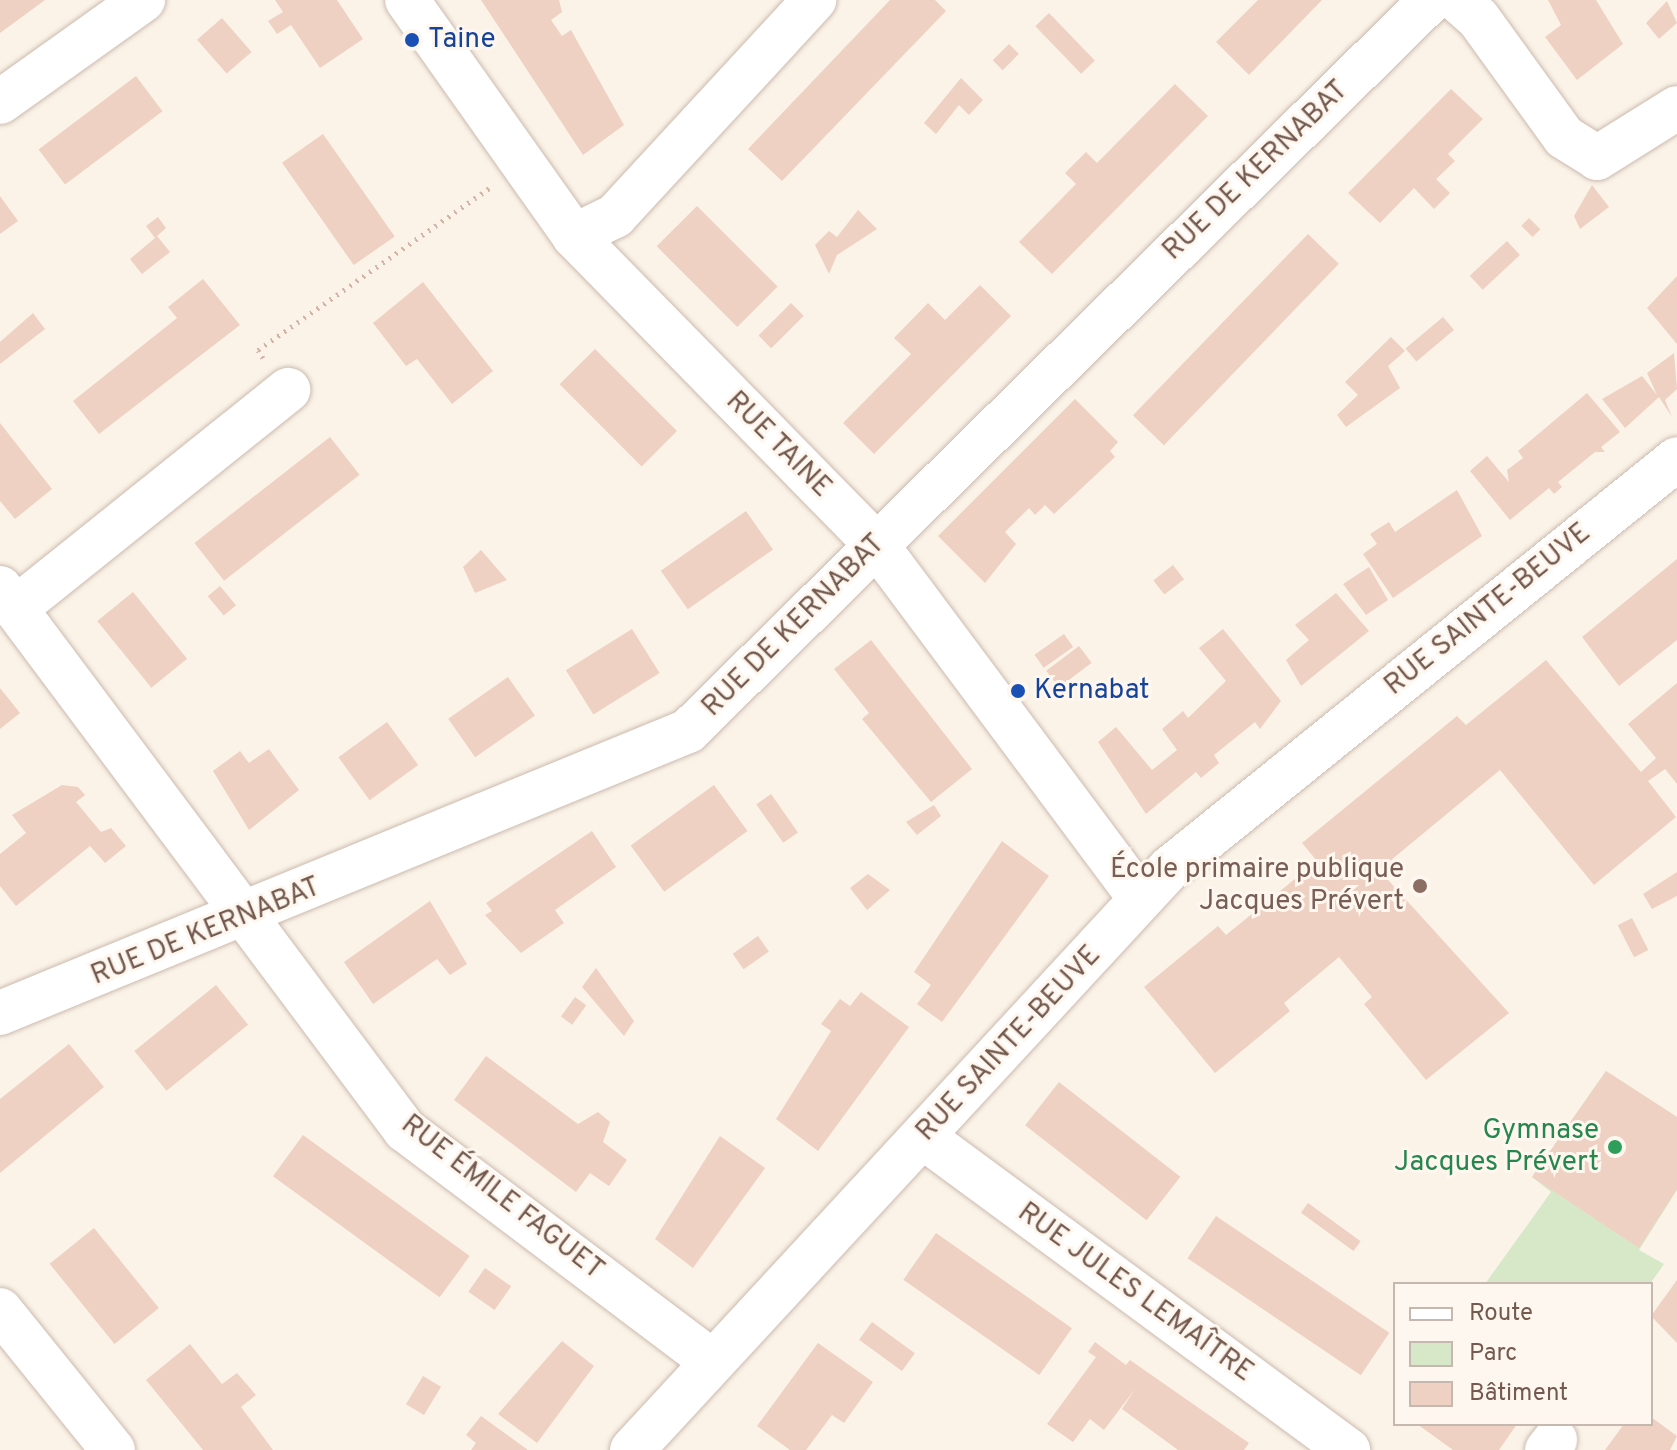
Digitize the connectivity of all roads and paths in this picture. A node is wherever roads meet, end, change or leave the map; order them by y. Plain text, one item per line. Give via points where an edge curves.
1 (143, 0) edge
2 (407, 0) edge
3 (814, 0) edge
4 (1431, 0) edge
5 (1457, 0) edge
6 (0, 102) edge
7 (1677, 108) edge
8 (523, 165) junction
9 (574, 236) junction
10 (288, 390) joint
11 (1677, 459) edge
12 (876, 544) junction
13 (8, 598) edge
14 (1140, 898) junction
15 (247, 918) junction
16 (0, 1013) edge
17 (923, 1137) junction
18 (8, 1336) edge
19 (712, 1361) junction
20 (113, 1450) edge
21 (632, 1450) edge
22 (1348, 1450) edge

1 - 6 street
2 - 8 street, RUE TAINE
3 - 9 street via 615,216
4 - 12 street, RUE DE KERNABAT
5 - 7 street via 1478,18 1564,137 1597,158
8 - 9 street, RUE TAINE
8 - 10 path via 258,350
9 - 12 street, RUE TAINE
10 - 13 street
11 - 14 street, RUE SAINTE-BEUVE
12 - 14 street, RUE TAINE
12 - 15 street, RUE DE KERNABAT via 688,731
13 - 15 street, RUE ÉMILE FAGUET
14 - 17 street, RUE SAINTE-BEUVE
15 - 16 street, RUE DE KERNABAT
15 - 19 street, RUE ÉMILE FAGUET via 405,1130
17 - 19 street, RUE SAINTE-BEUVE
17 - 22 street, RUE JULES LEMAÎTRE
18 - 20 street
19 - 21 street, RUE SAINTE-BEUVE

